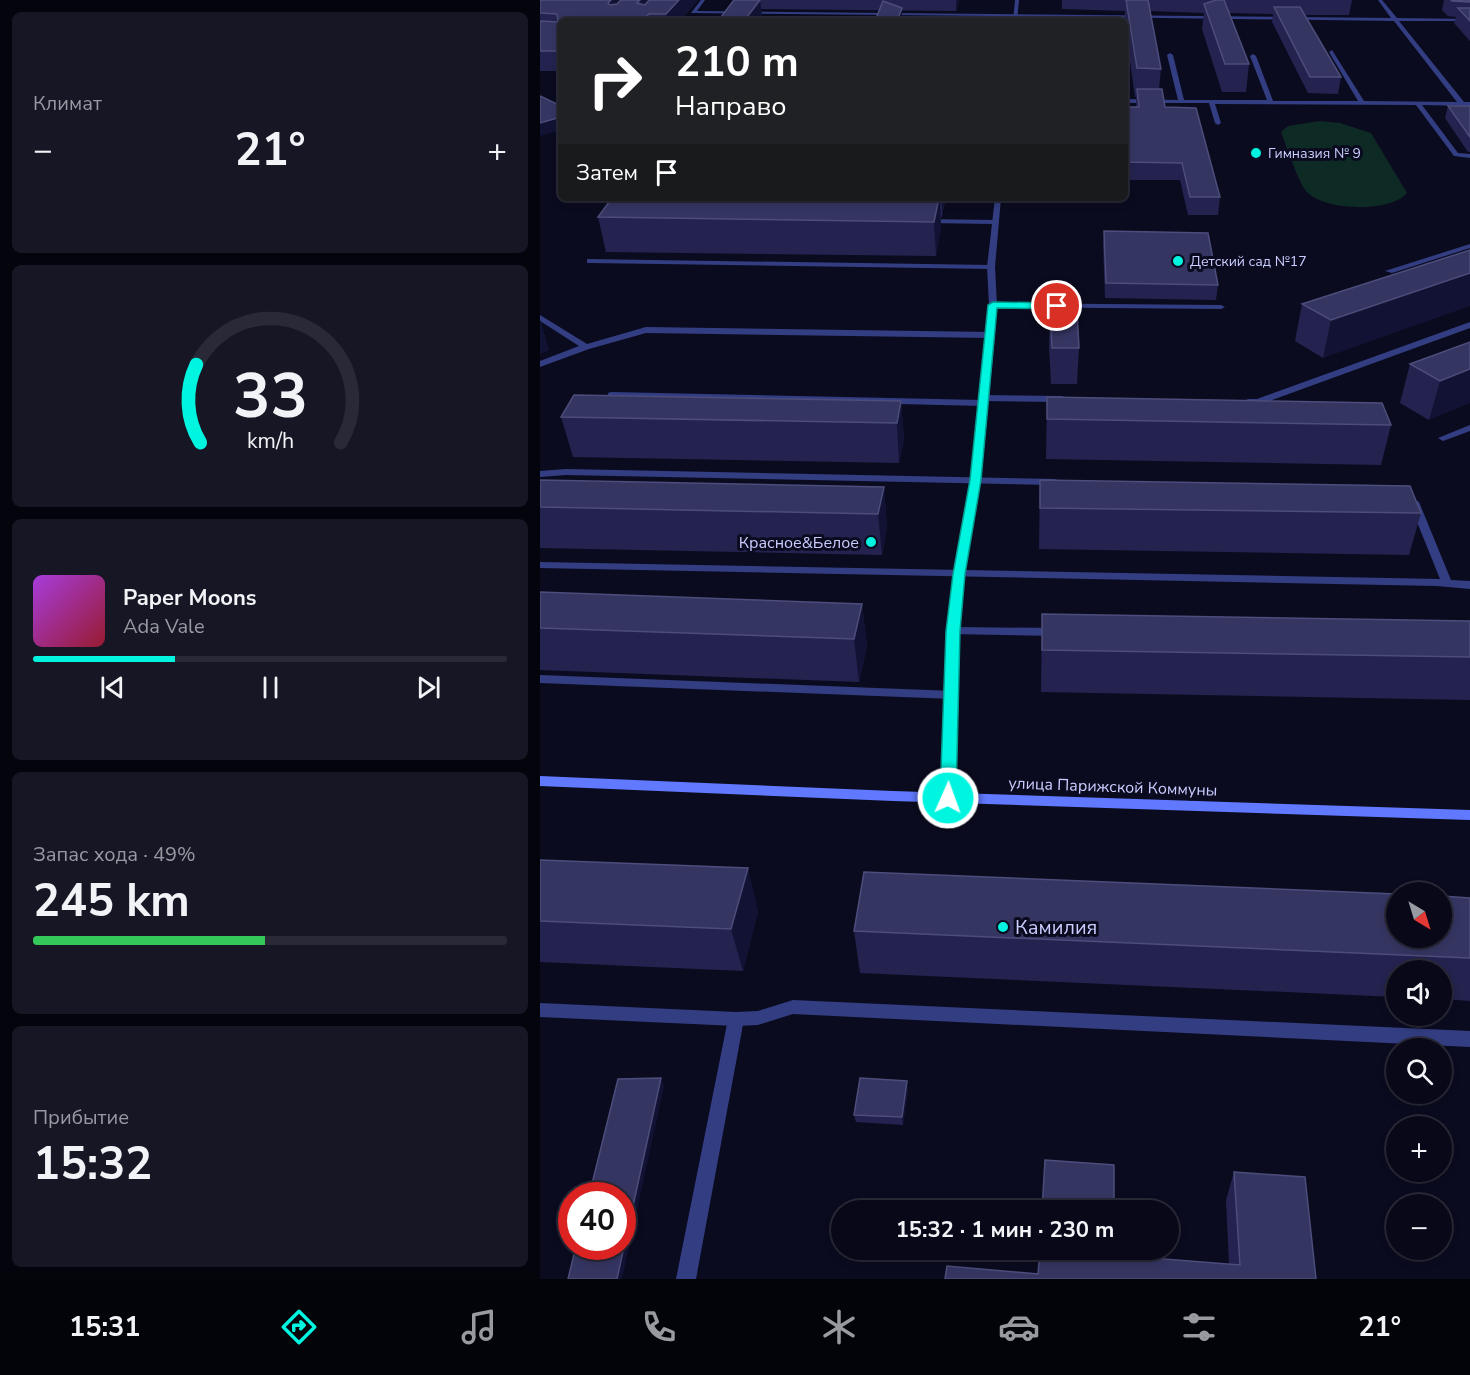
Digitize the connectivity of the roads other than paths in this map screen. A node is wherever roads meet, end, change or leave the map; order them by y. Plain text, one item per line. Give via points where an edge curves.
1 (704, 0) edge
2 (1017, 0) edge
3 (1380, 0) edge
4 (702, 12) junction
5 (703, 18) edge
6 (943, 18) edge
7 (1016, 18) edge
8 (1128, 19) edge
9 (1395, 19) junction
10 (1470, 20) edge
11 (1332, 52) dead end
12 (1170, 55) dead end
13 (1252, 56) dead end
14 (1128, 101) edge
15 (1181, 101) junction
16 (1212, 102) junction
17 (1271, 102) junction
18 (1362, 103) junction
19 (1418, 104) junction
20 (1462, 104) junction
21 (1470, 104) edge
22 (1425, 111) junction
23 (1470, 111) edge
24 (1218, 123) dead end
25 (1470, 156) edge
26 (998, 201) edge
27 (914, 221) edge
28 (995, 222) junction
29 (1470, 246) edge
30 (590, 261) dead end
31 (991, 267) junction
32 (1389, 271) dead end
33 (993, 305) junction
34 (1221, 308) dead end
35 (540, 317) edge
36 (1470, 325) edge
37 (991, 335) junction
38 (586, 347) junction
39 (540, 364) edge
40 (611, 395) edge
41 (1071, 399) edge
42 (983, 400) junction
43 (1237, 402) edge
44 (1470, 428) edge
45 (1443, 438) dead end
46 (540, 474) edge
47 (975, 480) junction
48 (1063, 482) edge
49 (1409, 489) edge
50 (540, 565) edge
51 (959, 574) junction
52 (1447, 583) junction
53 (1470, 585) edge
54 (953, 631) junction
55 (1074, 633) edge
56 (540, 678) edge
57 (953, 694) junction
58 (540, 781) edge
59 (948, 798) junction
60 (1470, 815) edge
61 (540, 1010) edge
62 (736, 1018) junction
63 (1470, 1039) edge
64 (686, 1279) edge

1 - 4 street via 693,12
2 - 7 street
3 - 9 street
4 - 5 street
4 - 6 street
6 - 7 street
8 - 9 street
9 - 10 street
9 - 20 street
11 - 18 street
12 - 15 street
13 - 17 street
14 - 15 street
15 - 16 street
16 - 17 street
16 - 24 street
17 - 18 street
18 - 19 street
19 - 20 street
19 - 22 street
20 - 21 street
22 - 23 street
22 - 25 street via 1456,155
26 - 28 street
27 - 28 street
28 - 31 street
29 - 32 street
30 - 31 street
31 - 33 street
33 - 34 street
33 - 37 street
35 - 38 street
36 - 43 street via 1258,402
37 - 38 street via 646,330
37 - 42 street
38 - 39 street
40 - 42 street
41 - 42 street
42 - 47 street
44 - 45 street
46 - 47 street
47 - 48 street
47 - 51 street
49 - 52 street
50 - 51 street
51 - 52 street
51 - 54 street
52 - 53 street
54 - 55 street
54 - 57 street
56 - 57 street
57 - 59 street
58 - 59 main road, улица Парижской Коммуны
59 - 60 main road, улица Парижской Коммуны
61 - 62 street
62 - 63 street via 758,1018 793,1007
62 - 64 street

